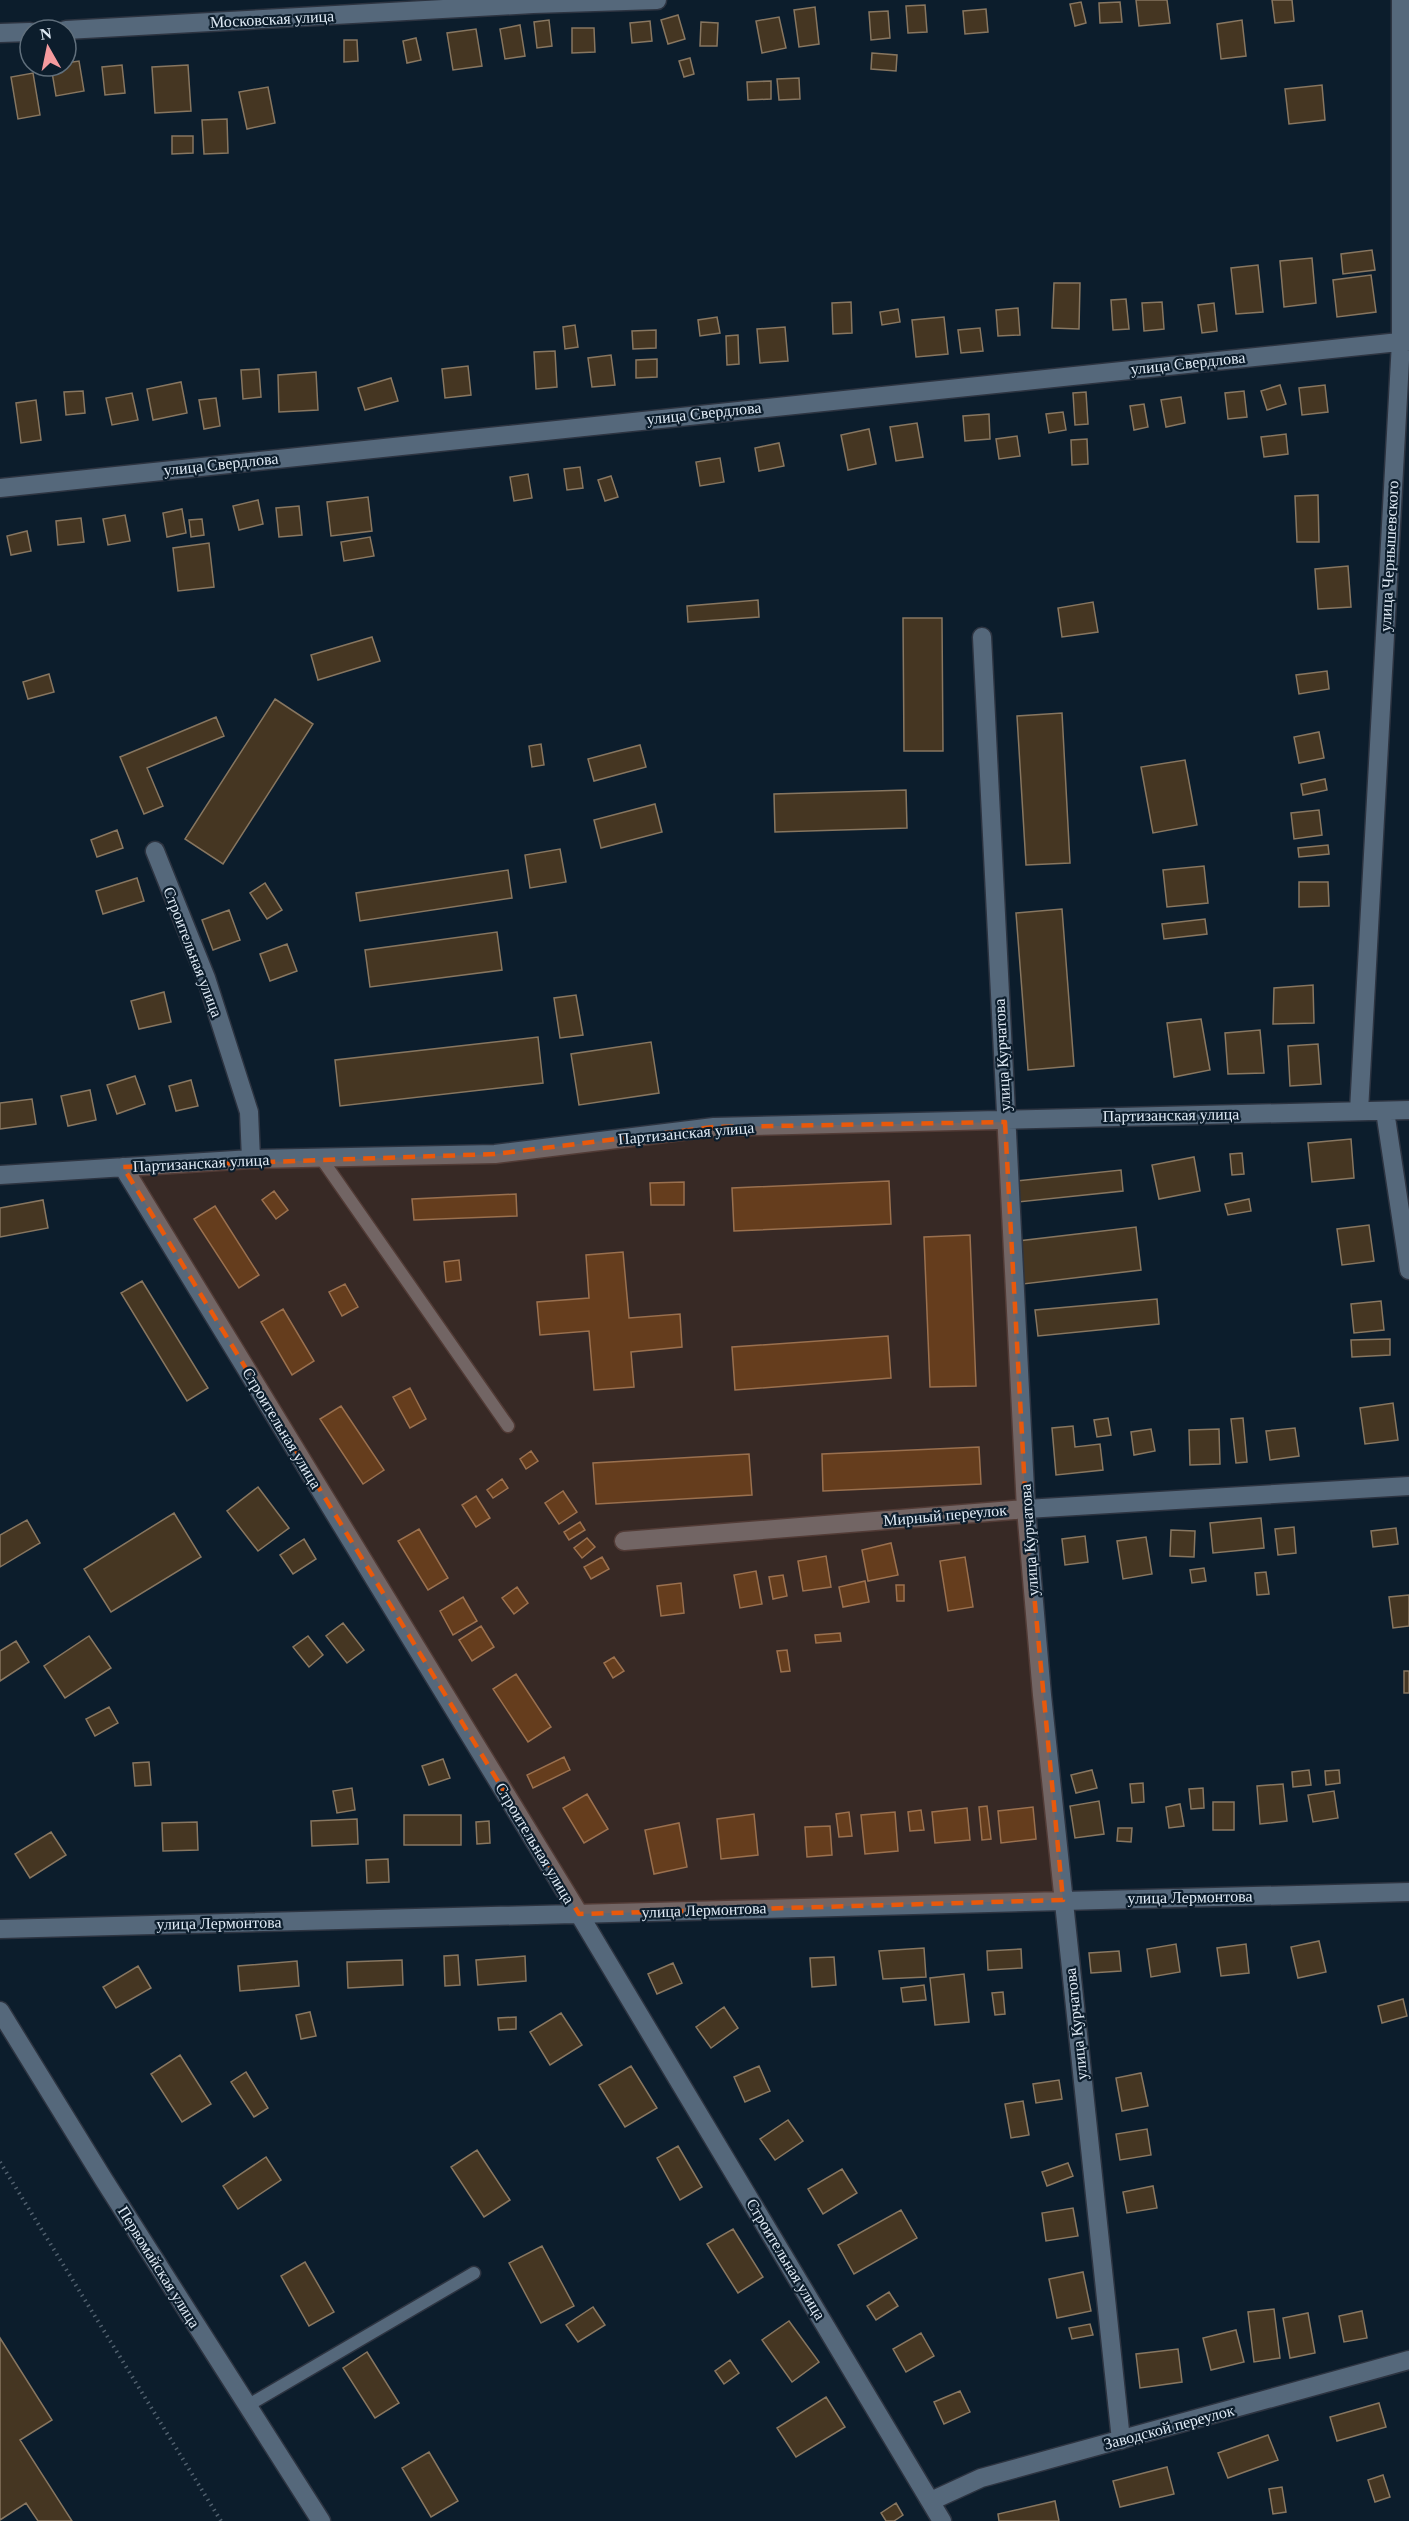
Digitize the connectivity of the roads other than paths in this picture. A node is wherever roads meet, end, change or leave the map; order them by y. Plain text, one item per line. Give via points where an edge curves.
1 (657, 0) edge
2 (1401, 0) edge
3 (78, 29) edge
4 (18, 32) edge
5 (0, 33) edge
6 (1405, 341) edge
7 (0, 488) edge
8 (982, 637) dead end
9 (155, 851) dead end
10 (1409, 1110) edge
11 (1359, 1111) junction
12 (1385, 1111) junction
13 (1005, 1122) junction
14 (321, 1158) junction
15 (251, 1159) junction
16 (123, 1167) junction
17 (0, 1175) edge
18 (1409, 1270) edge
19 (508, 1426) dead end
20 (1409, 1486) edge
21 (1026, 1509) junction
22 (624, 1541) dead end
23 (1409, 1892) edge
24 (1062, 1900) junction
25 (579, 1914) junction
26 (0, 1929) edge
27 (0, 2011) edge
28 (474, 2273) dead end
29 (1409, 2360) edge
30 (247, 2406) junction
31 (1121, 2440) junction
32 (931, 2501) junction
33 (321, 2521) edge
34 (942, 2521) edge

1 - 3 street, Московская улица via 533,3
2 - 6 street, улица Чернышевского
4 - 5 street
6 - 7 street, улица Свердлова
6 - 11 street, улица Чернышевского
8 - 13 street, улица Курчатова
9 - 15 street, Строительная улица via 206,978 249,1112
10 - 12 street, Партизанская улица
11 - 12 street, Партизанская улица
11 - 13 street, Партизанская улица
12 - 18 street
13 - 14 street, Партизанская улица via 714,1127 495,1154
13 - 21 street, улица Курчатова
14 - 15 street, Партизанская улица
14 - 19 lane
15 - 16 street, Партизанская улица
16 - 17 street, Партизанская улица
16 - 25 street, Строительная улица
20 - 21 street, Мирный переулок
21 - 22 street, Мирный переулок
21 - 24 street, улица Курчатова
23 - 24 street, улица Лермонтова
24 - 25 street, улица Лермонтова
24 - 31 street, улица Курчатова
25 - 26 street, улица Лермонтова
25 - 32 street, Строительная улица
27 - 30 street, Первомайская улица
28 - 30 lane
29 - 31 street, Заводской переулок
30 - 33 street, Первомайская улица
31 - 32 street, Заводской переулок via 981,2478
32 - 34 street, Строительная улица

